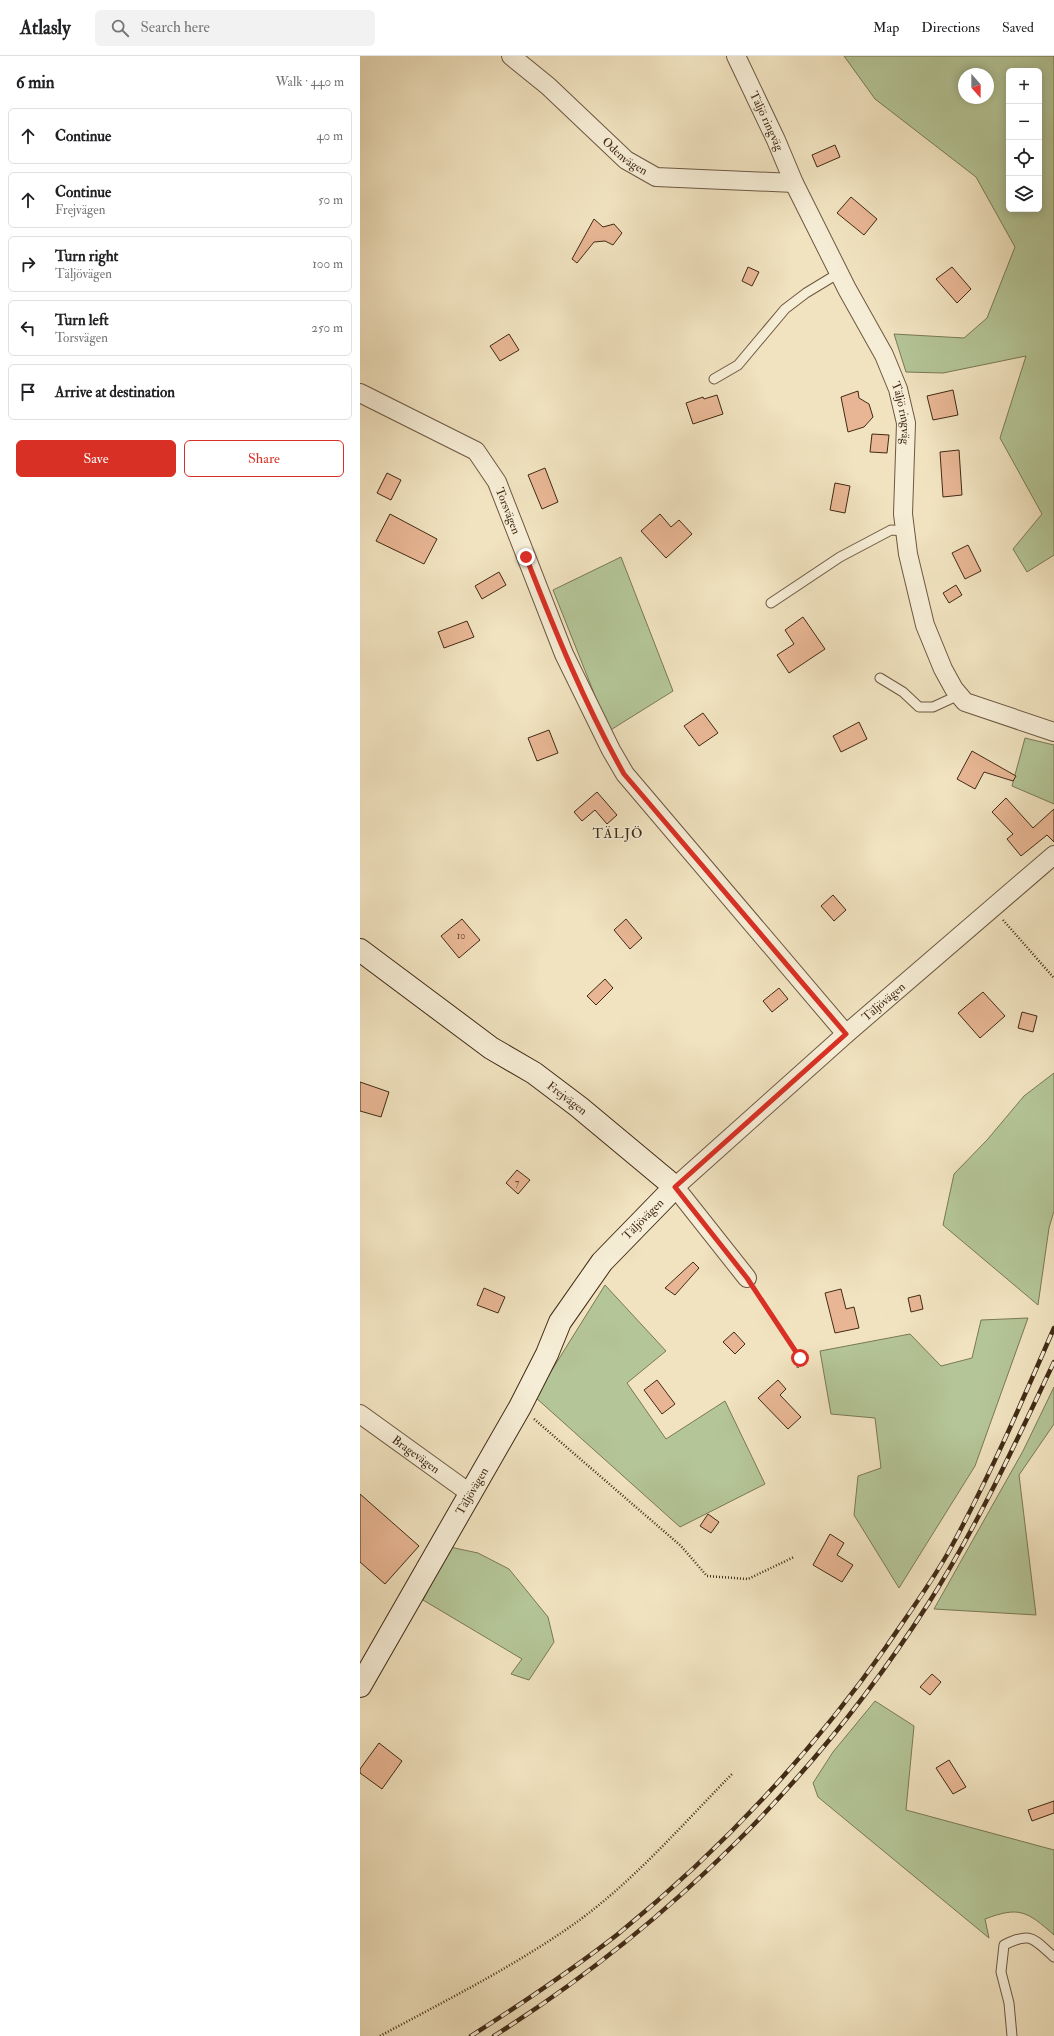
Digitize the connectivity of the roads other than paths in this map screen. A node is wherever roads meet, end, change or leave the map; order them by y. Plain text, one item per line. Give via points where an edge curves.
1 (511, 56) edge
2 (736, 56) edge
3 (794, 183) junction
4 (839, 273) junction
5 (714, 379) dead end
6 (360, 393) edge
7 (905, 531) junction
8 (771, 603) dead end
9 (880, 678) dead end
10 (959, 695) junction
11 (1054, 732) edge
12 (1054, 855) edge
13 (360, 950) edge
14 (846, 1034) junction
15 (675, 1187) junction
16 (747, 1278) road end
17 (360, 1414) edge
18 (471, 1494) junction
19 (360, 1686) edge
20 (1054, 1957) edge
21 (1012, 2036) edge

1 - 3 street, Odenvägen via 548,86 626,160 656,177
2 - 3 street, Täljö ringväg
3 - 4 street, Täljö ringväg
4 - 5 lane via 786,309 738,365
4 - 7 street, Täljö ringväg via 884,355 898,389 906,423 903,514
6 - 14 street, Torsvägen via 476,451 497,482 564,654 624,774
7 - 8 lane via 891,530 840,557
7 - 10 street, Täljö ringväg via 925,625 943,669
9 - 10 lane via 903,692 919,707 933,707
10 - 11 street, Täljö ringväg via 965,702
12 - 14 street, Täljövägen
13 - 15 street, Frejvägen via 491,1048 534,1073
14 - 15 street, Täljövägen
15 - 16 street, Frejvägen
15 - 18 street, Täljövägen via 602,1262 560,1322 520,1407
17 - 18 street, Bragevägen
18 - 19 street, Täljövägen
20 - 21 lane via 1032,1938 1020,1937 1004,1945 1001,1972 1009,2004

